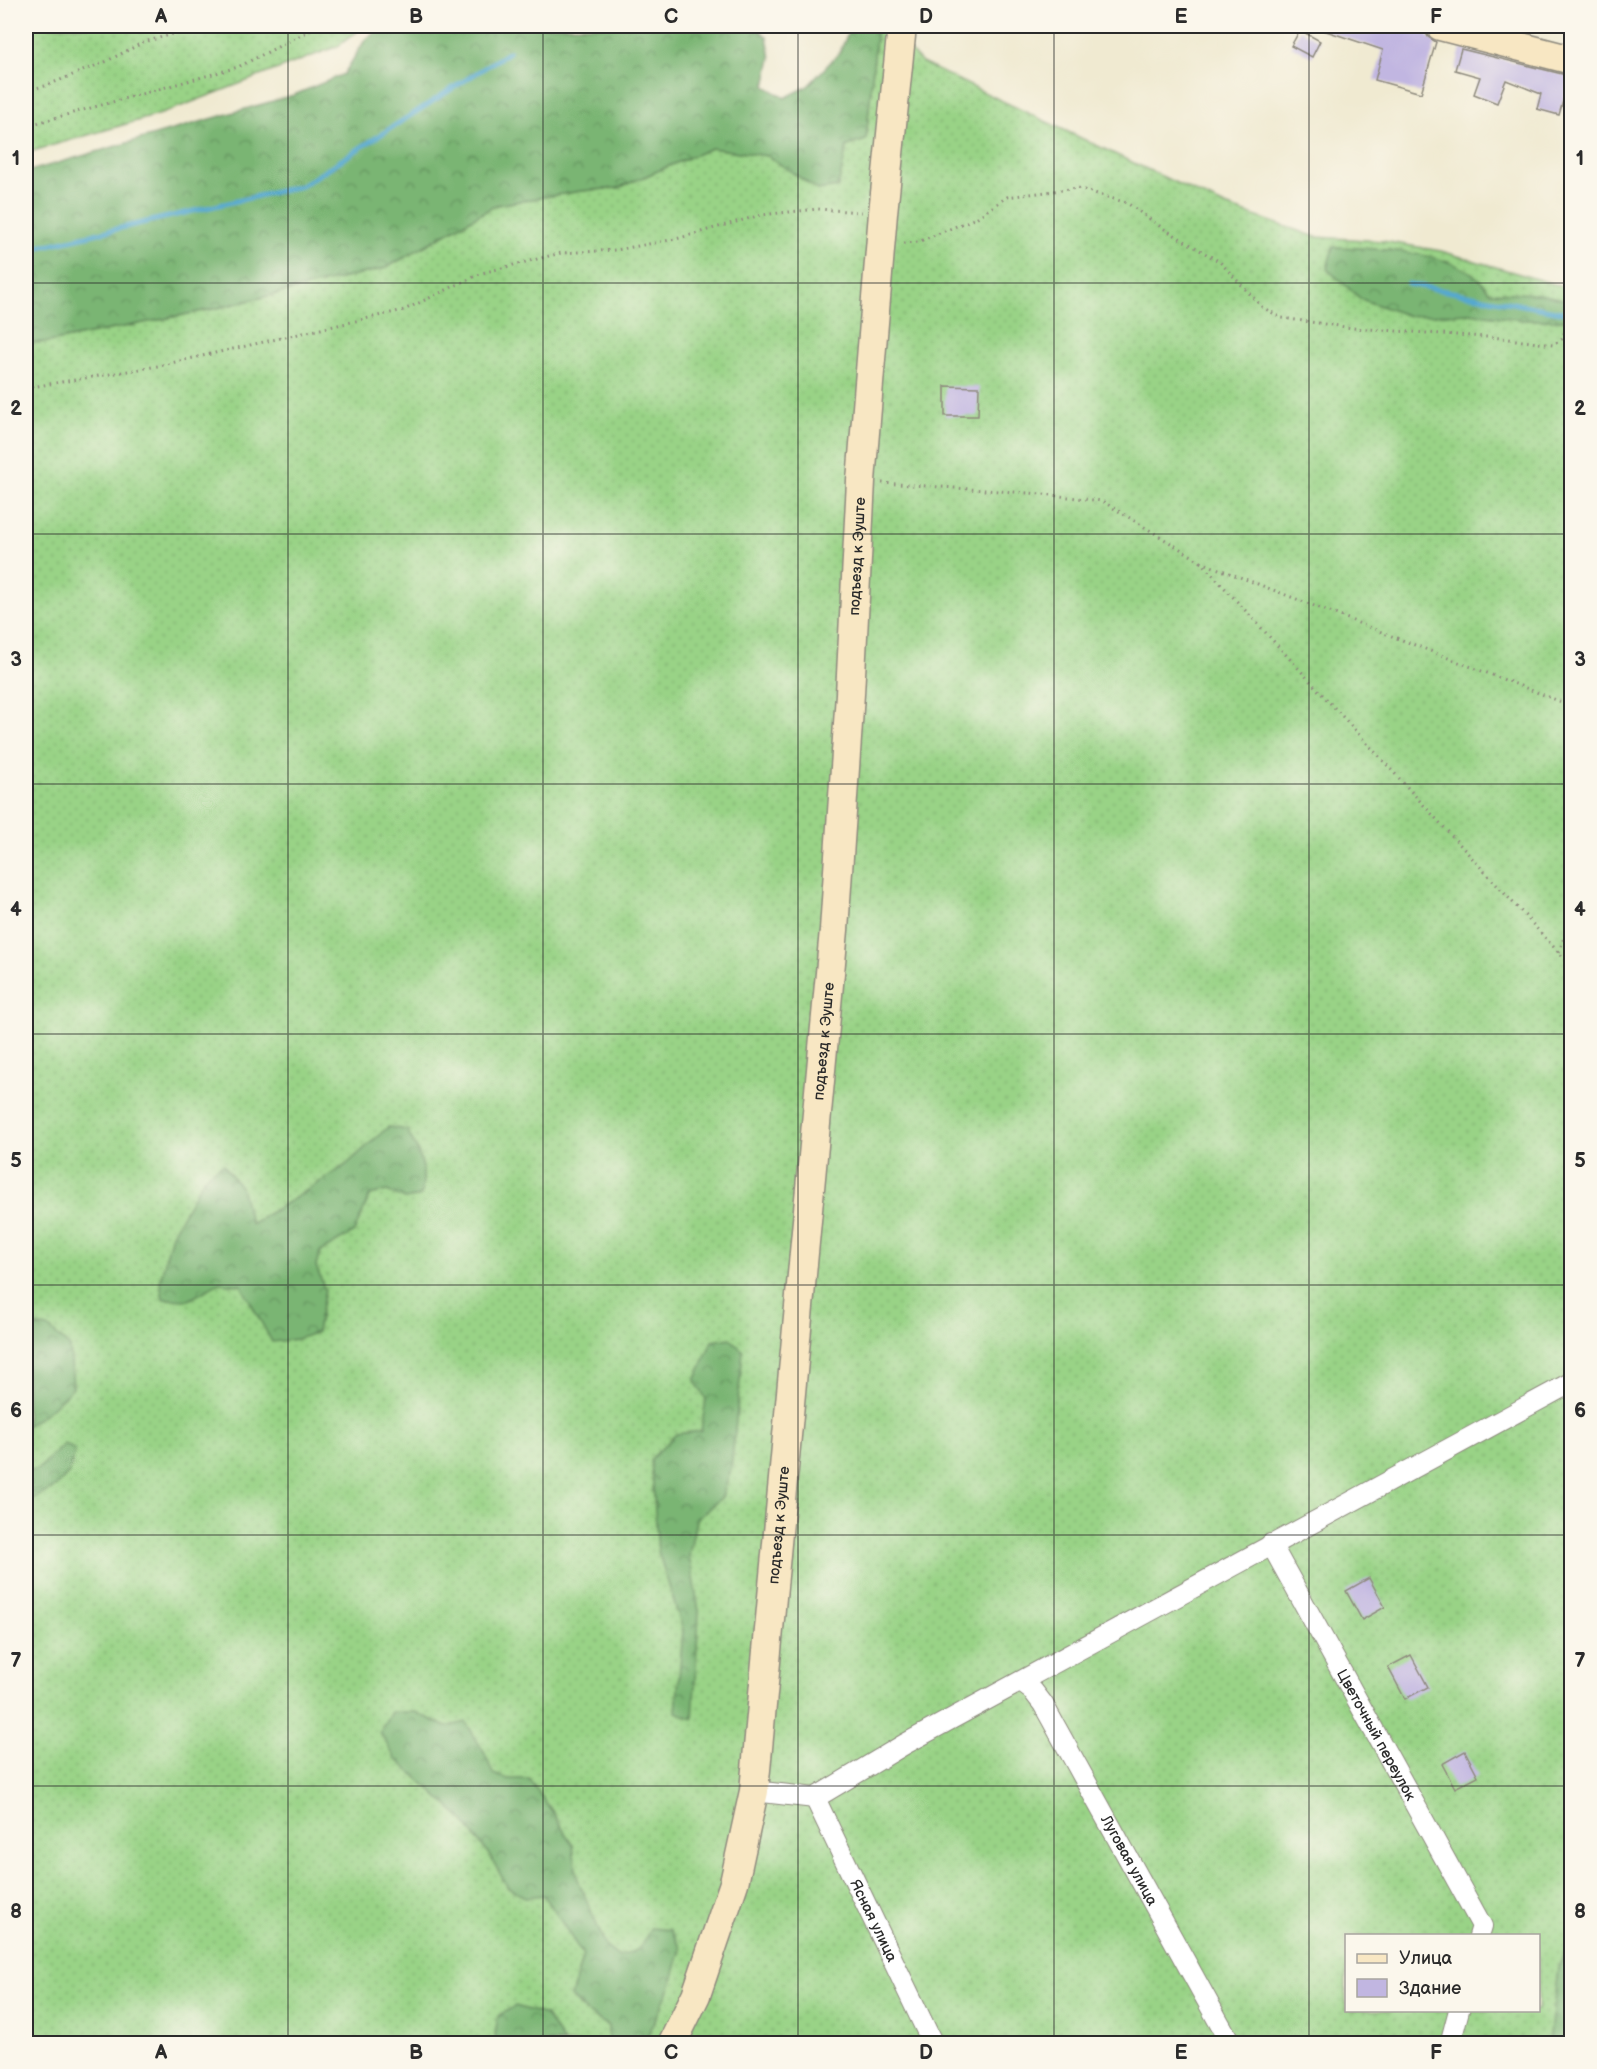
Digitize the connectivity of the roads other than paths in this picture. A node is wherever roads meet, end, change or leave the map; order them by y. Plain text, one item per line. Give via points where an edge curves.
1 (902, 26) edge
2 (1440, 26) edge
3 (1572, 60) edge
4 (1572, 1382) edge
5 (1270, 1544) junction
6 (1021, 1682) junction
7 (754, 1791) junction
8 (815, 1798) junction
9 (1480, 1931) edge
10 (1458, 2012) edge
11 (672, 2043) edge
12 (933, 2043) edge
13 (1231, 2043) edge
14 (1450, 2043) edge

1 - 7 street, подъезд к Эуште via 861,481 834,930
2 - 3 street
4 - 5 street
5 - 6 street
5 - 9 street, Цветочный переулок
6 - 8 street
6 - 13 street, Луговая улица via 1043,1704
7 - 8 street
7 - 11 street, подъезд к Эуште via 734,1882 696,1995
8 - 12 street, Ясная улица
10 - 14 street

